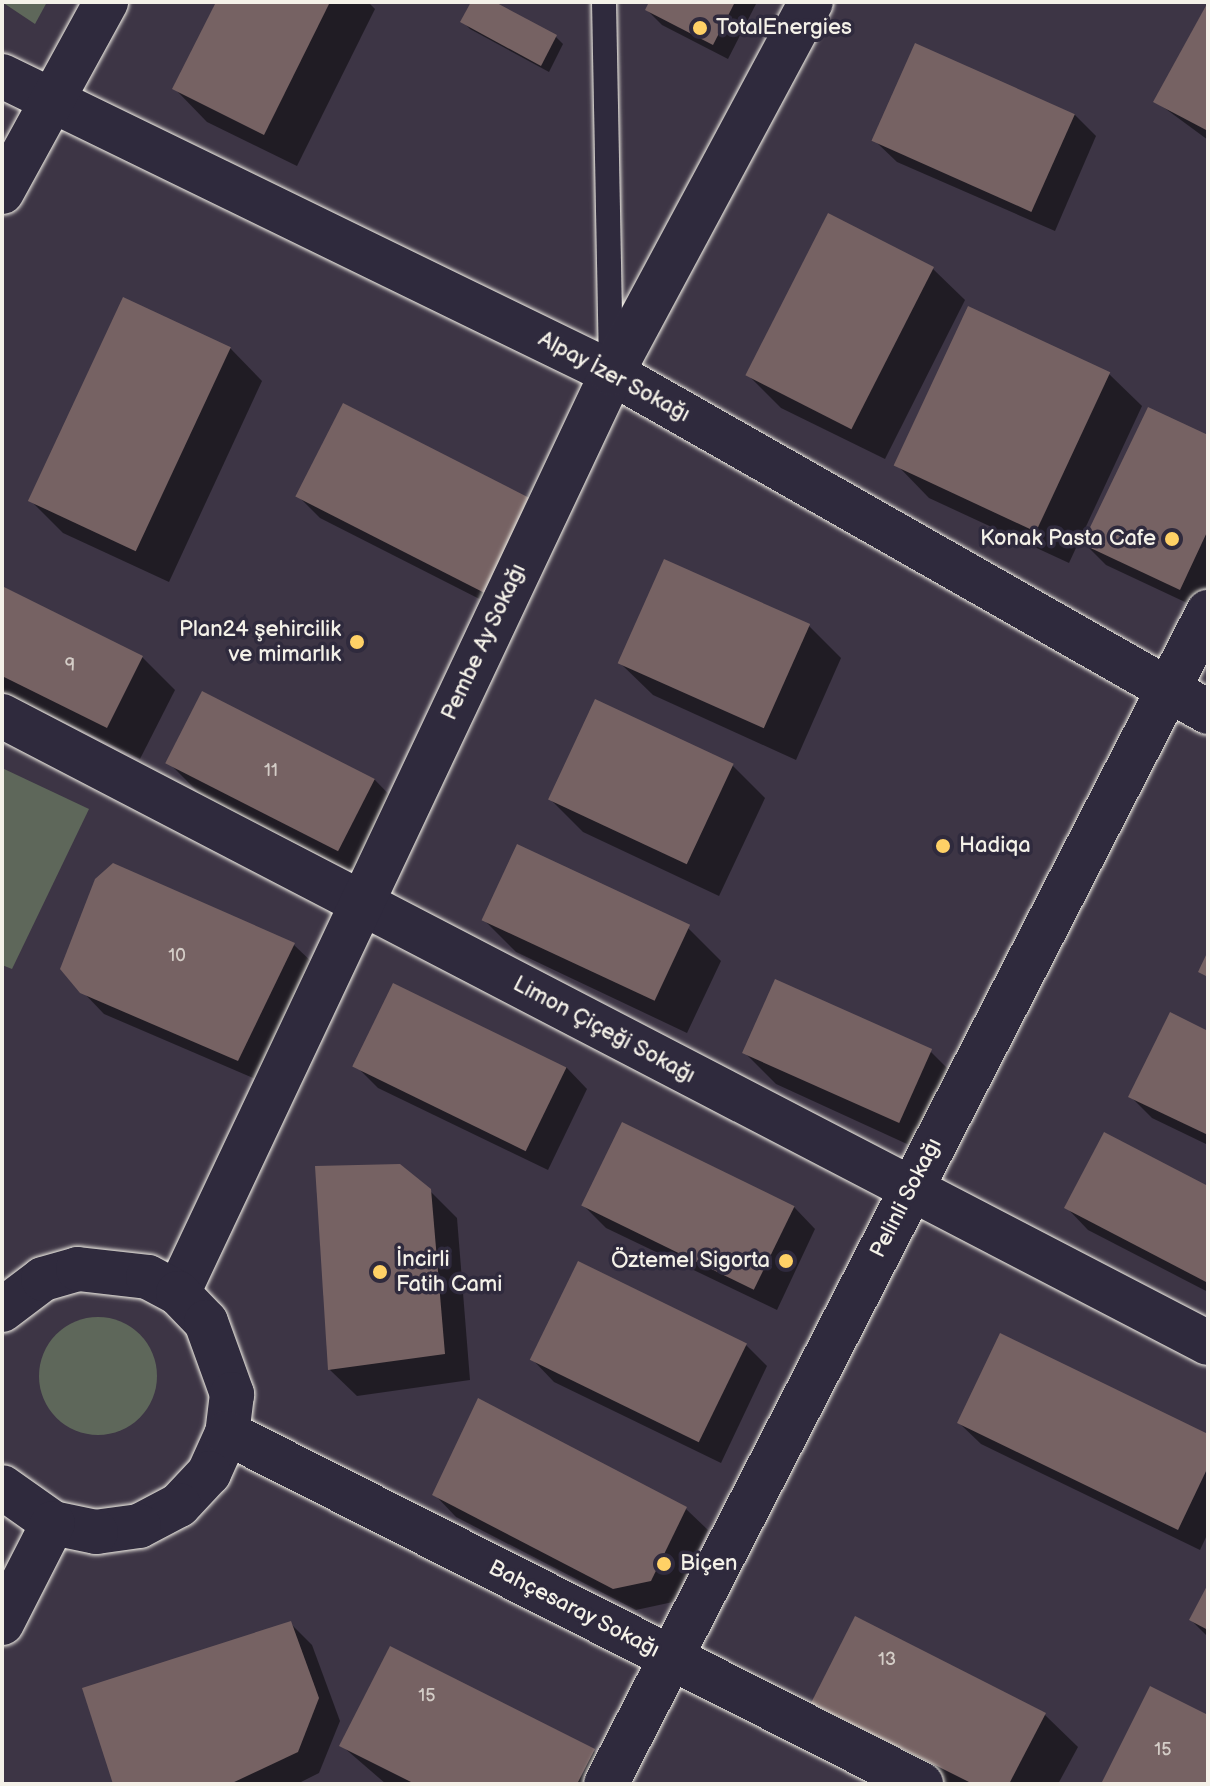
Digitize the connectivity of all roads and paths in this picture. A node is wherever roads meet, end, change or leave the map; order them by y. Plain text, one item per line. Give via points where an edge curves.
1 (106, 2) edge
2 (604, 2) edge
3 (811, 2) edge
4 (2, 76) edge
5 (51, 99) junction
6 (2, 192) edge
7 (612, 373) junction
8 (1208, 612) edge
9 (1188, 683) edge
10 (1208, 712) edge
11 (2, 716) edge
12 (361, 902) junction
13 (909, 1191) junction
14 (178, 1293) junction
15 (2, 1310) edge
16 (1208, 1343) edge
17 (227, 1433) junction
18 (2, 1487) edge
19 (53, 1523) junction
20 (2, 1623) edge
21 (670, 1658) junction
22 (606, 1784) edge
23 (921, 1784) edge

1 - 5 street
2 - 7 lane via 610,183 604,305
3 - 7 street, Pembe Ay Sokağı
4 - 5 street, Alpay İzer Sokağı
5 - 6 street
5 - 7 street, Alpay İzer Sokağı
7 - 9 street, Alpay İzer Sokağı
7 - 12 street, Pembe Ay Sokağı
8 - 9 street, Pelinli Sokağı
9 - 10 street, Alpay İzer Sokağı
9 - 13 street, Pelinli Sokağı
11 - 12 street, Limon Çiçeği Sokağı
12 - 13 street, Limon Çiçeği Sokağı
12 - 14 street, Pembe Ay Sokağı
13 - 16 street, Limon Çiçeği Sokağı
13 - 21 street, Pelinli Sokağı
14 - 15 street via 124,1271 78,1269 43,1279
14 - 17 street via 224,1356 232,1394
17 - 19 street via 209,1473 179,1505 139,1526 96,1532
17 - 21 street, Bahçesaray Sokağı
18 - 19 street
19 - 20 street
21 - 22 street, Pelinli Sokağı
21 - 23 street, Bahçesaray Sokağı

